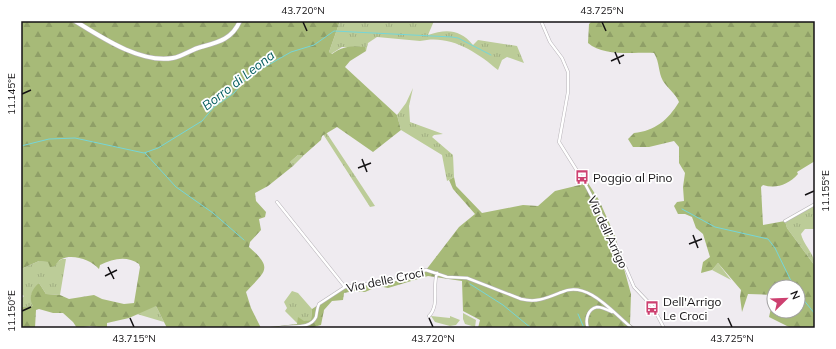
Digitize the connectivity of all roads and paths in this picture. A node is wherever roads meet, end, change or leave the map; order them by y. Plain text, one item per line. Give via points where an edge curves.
1 (75, 21) edge
2 (240, 21) edge
3 (541, 21) edge
4 (278, 202) dead end
5 (815, 204) edge
6 (785, 221) dead end
7 (437, 274) junction
8 (345, 287) junction
9 (615, 313) junction
10 (429, 316) dead end
11 (280, 328) edge
12 (588, 328) edge
13 (632, 328) edge
14 (664, 328) edge

1 - 2 main road via 119,47 166,59 223,40 233,33
3 - 14 street, Via dell'Arrigo via 568,72 568,92 558,142 598,208 634,287 653,307
4 - 8 street
5 - 6 street
7 - 8 street, Via delle Croci via 426,270 394,280
7 - 9 street, Via delle Croci via 467,278 530,301 538,301 572,289 594,296
7 - 10 street via 434,278 433,309
8 - 11 street, Via delle Croci via 319,304 315,319 310,323
9 - 12 street via 594,308 588,314
9 - 13 street, Via delle Croci

